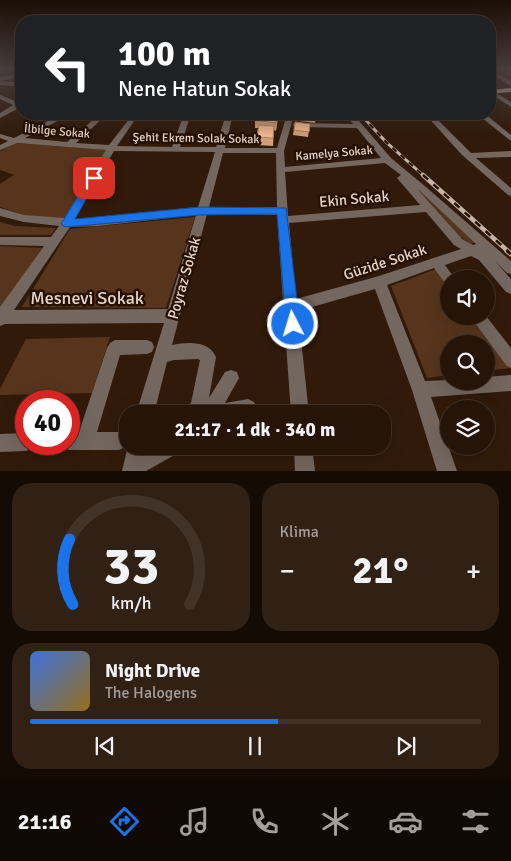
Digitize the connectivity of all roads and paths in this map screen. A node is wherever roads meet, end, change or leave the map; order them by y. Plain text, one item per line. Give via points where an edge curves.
1 (511, 92) edge
2 (496, 94) edge
3 (496, 96) edge
4 (0, 97) edge
5 (15, 102) edge
6 (511, 105) edge
7 (15, 107) edge
8 (0, 116) edge
9 (55, 120) edge
10 (97, 120) edge
11 (132, 120) edge
12 (186, 120) edge
13 (228, 120) edge
14 (289, 120) edge
15 (293, 120) edge
16 (354, 120) edge
17 (434, 120) edge
18 (488, 120) edge
19 (358, 126) junction
20 (496, 126) junction
21 (511, 126) edge
22 (0, 136) edge
23 (511, 138) edge
24 (14, 140) junction
25 (68, 145) junction
26 (0, 148) edge
27 (112, 148) junction
28 (175, 150) junction
29 (218, 150) junction
30 (280, 152) junction
31 (511, 154) edge
32 (469, 156) junction
33 (388, 160) junction
34 (282, 170) junction
35 (511, 193) edge
36 (427, 208) junction
37 (204, 211) junction
38 (0, 212) edge
39 (283, 215) junction
40 (67, 223) junction
41 (0, 241) edge
42 (54, 242) junction
43 (487, 247) junction
44 (471, 250) junction
45 (436, 262) junction
46 (511, 269) edge
47 (442, 270) edge
48 (379, 282) junction
49 (511, 288) edge
50 (292, 306) junction
51 (173, 316) junction
52 (1, 318) edge
53 (484, 325) edge
54 (147, 346) dead end
55 (161, 357) junction
56 (511, 360) edge
57 (231, 378) dead end
58 (511, 383) edge
59 (420, 390) junction
60 (148, 405) edge
61 (200, 405) edge
62 (214, 405) edge
63 (299, 405) edge
64 (80, 434) edge
65 (80, 441) edge
66 (119, 441) dead end
67 (15, 442) edge
68 (0, 443) edge
69 (136, 455) edge
70 (158, 455) edge
71 (304, 455) edge
72 (132, 470) edge
73 (305, 471) edge
74 (447, 471) edge

1 - 2 main road
3 - 6 street
4 - 5 street
7 - 8 street
9 - 24 street
10 - 25 street
11 - 27 street
12 - 28 street
13 - 29 street, Poyraz Sokak
14 - 30 street
15 - 19 street via 319,127
16 - 19 street
17 - 32 street
18 - 20 street
19 - 33 street
20 - 21 street
20 - 23 street
22 - 24 street, İlbilge Sokak
24 - 25 street, İlbilge Sokak
24 - 26 street
25 - 27 street, İlbilge Sokak
27 - 28 street, Şehit Ekrem Solak Sokak
27 - 40 street
28 - 29 street, Şehit Ekrem Solak Sokak
29 - 30 street, Şehit Ekrem Solak Sokak
29 - 37 street, Poyraz Sokak
30 - 34 street
31 - 32 street
32 - 35 street
33 - 34 street, Kamelya Sokak
33 - 36 street
33 - 43 street
34 - 39 street
36 - 39 street, Ekin Sokak
36 - 44 street via 458,242
37 - 39 street, Ekin Sokak
37 - 40 street, Ekin Sokak
37 - 51 street, Poyraz Sokak
38 - 40 street, Ekin Sokak via 19,218
39 - 50 street
40 - 42 street
41 - 42 street
42 - 52 street
43 - 44 street, Güzide Sokak
43 - 46 street
44 - 45 street, Güzide Sokak
44 - 49 street via 483,257
45 - 47 street
45 - 48 street, Güzide Sokak
48 - 50 street, Güzide Sokak
48 - 59 street
50 - 63 street
51 - 52 street, Mesnevi Sokak
51 - 55 street, Poyraz Sokak
53 - 56 street
54 - 64 street via 115,348
55 - 60 street, Poyraz Sokak
55 - 61 street via 174,352 200,350 208,357
57 - 62 street
58 - 59 street
59 - 74 street
65 - 66 street
67 - 68 street
69 - 72 street
70 - 72 street
71 - 73 street

